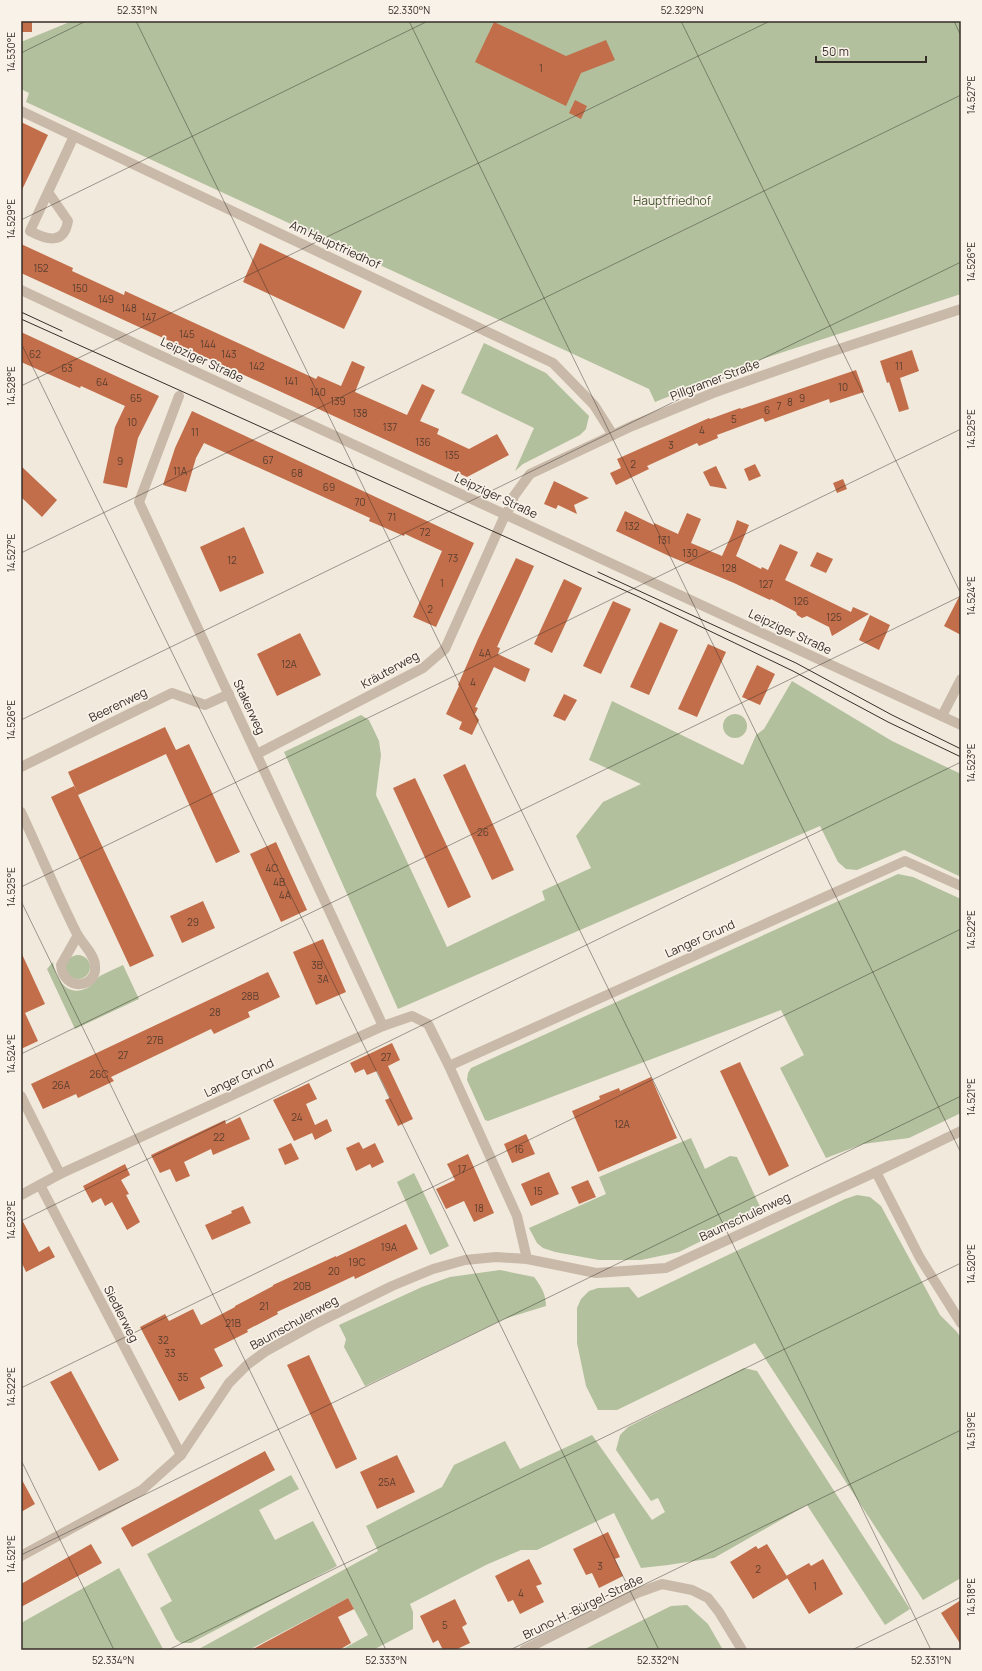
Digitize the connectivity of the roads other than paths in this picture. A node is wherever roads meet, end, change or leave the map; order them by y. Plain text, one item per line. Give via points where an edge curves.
1 (21, 111) edge
2 (74, 136) junction
3 (48, 192) junction
4 (21, 290) edge
5 (961, 309) edge
6 (179, 396) dead end
7 (613, 435) junction
8 (506, 514) junction
9 (961, 679) edge
10 (229, 694) junction
11 (942, 716) junction
12 (961, 725) edge
13 (257, 754) junction
14 (21, 767) edge
15 (21, 812) edge
16 (961, 886) edge
17 (78, 935) junction
18 (383, 1026) junction
19 (448, 1066) junction
20 (21, 1096) edge
21 (961, 1131) edge
22 (876, 1172) junction
23 (60, 1174) junction
24 (40, 1185) junction
25 (21, 1195) edge
26 (527, 1259) junction
27 (961, 1323) edge
28 (180, 1455) junction
29 (21, 1556) edge
30 (524, 1650) edge
31 (742, 1650) edge

1 - 2 street, Am Hauptfriedhof
2 - 3 street
2 - 7 street, Am Hauptfriedhof via 553,363 594,405
3 - 3 street via 30,232 43,238 54,239 67,229 68,221
4 - 8 street, Leipziger Straße
5 - 7 street, Pillgramer Straße via 713,393
6 - 10 street, Stakerweg via 140,502
7 - 8 street, Pillgramer Straße via 530,474 514,496
8 - 11 street, Leipziger Straße
8 - 13 street, Kräuterweg via 445,650 423,668
9 - 11 street
10 - 13 street, Stakerweg
10 - 14 street, Beerenweg via 205,705 172,693
11 - 12 street, Leipziger Straße
13 - 18 street, Stakerweg
15 - 17 street
16 - 19 street, Langer Grund via 905,861
17 - 17 street via 61,965 66,980 79,984 91,978 95,966
18 - 19 street, Langer Grund via 412,1016 428,1024
18 - 23 street, Langer Grund
19 - 26 street, Langer Grund via 517,1216
20 - 23 street
21 - 22 street, Baumschulenweg
22 - 26 street, Baumschulenweg via 666,1268 596,1273
22 - 27 street via 920,1258
23 - 24 street, Langer Grund
24 - 25 street, Langer Grund
24 - 28 street, Siedlerweg
26 - 28 street, Baumschulenweg via 496,1257 465,1260 433,1269 392,1286 266,1351 247,1365 230,1383
28 - 29 street, Baumschulenweg via 142,1490
30 - 31 street, Bruno-H.-Bürgel-Straße via 637,1593 662,1584 692,1590 708,1598 720,1612

